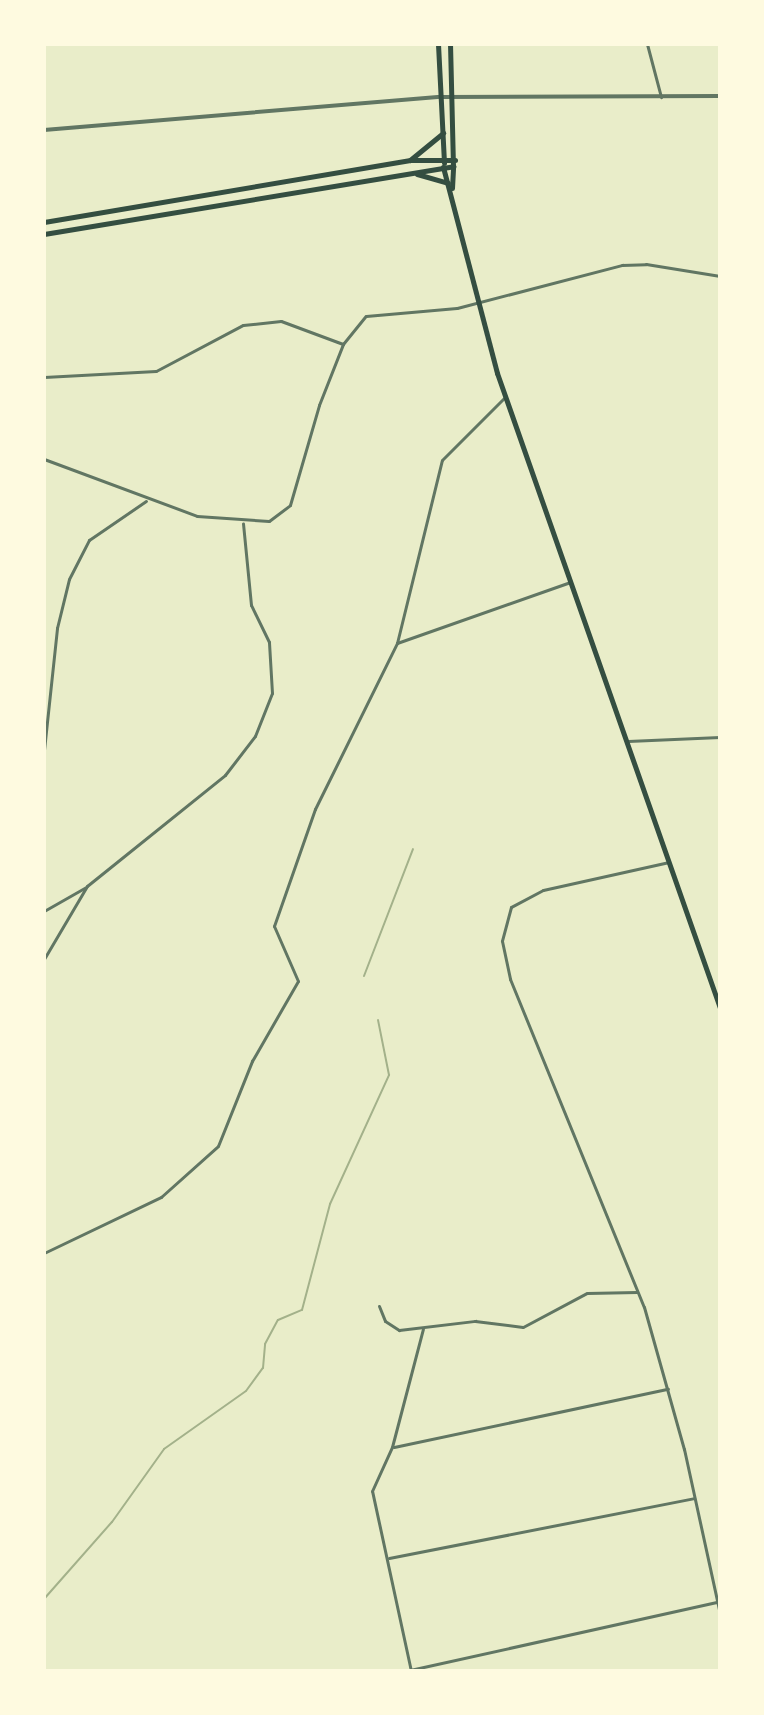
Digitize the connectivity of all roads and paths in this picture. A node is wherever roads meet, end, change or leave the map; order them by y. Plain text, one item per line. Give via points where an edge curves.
1 (438, 44) edge
2 (450, 44) edge
3 (647, 44) edge
4 (720, 96) edge
5 (441, 97) junction
6 (454, 97) junction
7 (661, 97) junction
8 (44, 130) edge
9 (443, 133) junction
10 (410, 160) junction
11 (454, 163) junction
12 (444, 165) junction
13 (412, 173) junction
14 (450, 186) junction
15 (44, 222) edge
16 (44, 234) edge
17 (720, 276) edge
18 (476, 303) junction
19 (343, 344) junction
20 (44, 377) edge
21 (505, 397) junction
22 (44, 459) edge
23 (146, 501) junction
24 (243, 522) junction
25 (570, 582) junction
26 (397, 643) junction
27 (720, 737) edge
28 (628, 741) junction
29 (44, 750) edge
30 (669, 862) junction
31 (87, 886) junction
32 (44, 911) edge
33 (44, 959) edge
34 (720, 1008) edge
35 (44, 1009) edge
36 (44, 1030) edge
37 (44, 1253) edge
38 (638, 1292) junction
39 (379, 1306) dead end
40 (423, 1329) junction
41 (668, 1389) junction
42 (392, 1447) junction
43 (694, 1498) junction
44 (389, 1558) junction
45 (717, 1602) junction
46 (720, 1614) edge
47 (410, 1670) edge

1 - 5 main road
2 - 6 main road
3 - 7 street
4 - 7 street
5 - 6 street
5 - 8 street
5 - 9 main road
6 - 7 street
6 - 11 main road
9 - 10 main road
9 - 12 main road
10 - 12 main road
10 - 15 main road
11 - 12 main road
11 - 14 main road
12 - 13 main road
12 - 14 main road
13 - 14 main road
13 - 16 main road
14 - 18 main road
17 - 18 street via 622,265
18 - 19 street via 366,316
18 - 21 main road
19 - 20 street via 281,321 243,325 156,371
19 - 24 street via 290,505 269,521
21 - 25 main road
21 - 26 street via 442,460
22 - 23 street
23 - 24 street
23 - 29 street via 89,540 69,579 57,628
24 - 31 street via 251,605 269,642 272,693 255,736 225,775
25 - 26 street
25 - 28 main road
26 - 37 street via 315,809 286,887 274,926 298,981 252,1061 218,1146 161,1197
27 - 28 street
28 - 30 main road
30 - 34 main road
30 - 38 street via 543,890 511,907 502,941 510,979
31 - 32 street
31 - 33 street
35 - 36 street
38 - 40 street via 587,1293 523,1327 475,1321
38 - 41 street
39 - 40 street via 385,1321 399,1330
40 - 42 street
41 - 42 street
41 - 43 street
42 - 44 street via 372,1491
43 - 44 street
43 - 45 street
44 - 47 street
45 - 46 street
45 - 47 street

